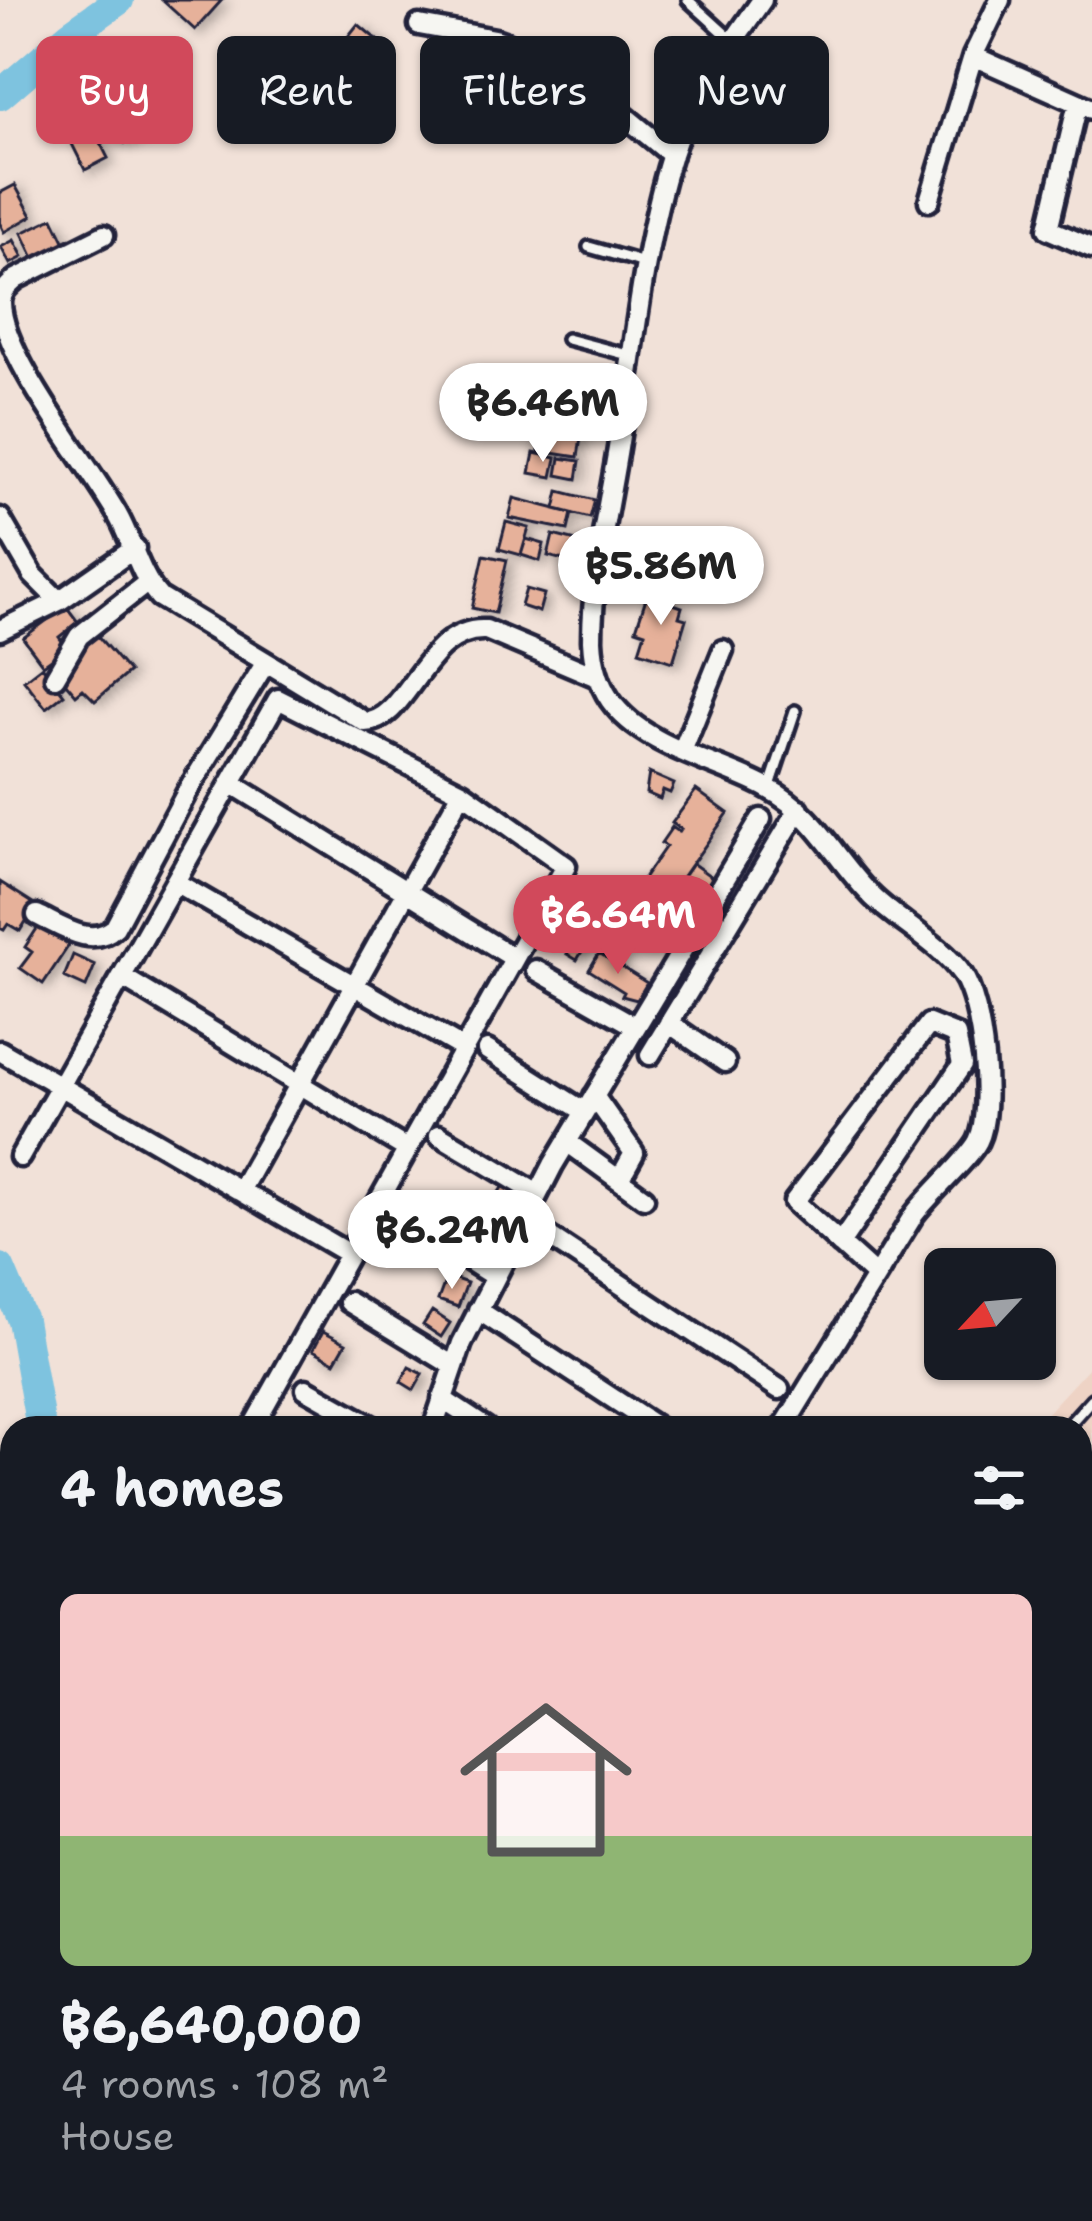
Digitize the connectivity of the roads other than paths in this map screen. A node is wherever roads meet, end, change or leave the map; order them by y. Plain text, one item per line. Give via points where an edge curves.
1 (688, 0) edge
2 (762, 0) edge
3 (1000, 0) edge
4 (419, 26) dead end
5 (728, 36) edge
6 (737, 36) edge
7 (973, 56) junction
8 (1088, 105) edge
9 (677, 144) edge
10 (672, 155) junction
11 (929, 201) dead end
12 (104, 235) dead end
13 (589, 247) dead end
14 (1092, 248) edge
15 (649, 264) junction
16 (3, 324) edge
17 (567, 339) dead end
18 (632, 356) junction
19 (0, 518) edge
20 (136, 548) junction
21 (148, 582) junction
22 (59, 601) junction
23 (0, 630) edge
24 (723, 650) dead end
25 (266, 662) junction
26 (55, 676) dead end
27 (597, 676) junction
28 (795, 711) dead end
29 (682, 749) junction
30 (231, 783) junction
31 (769, 789) junction
32 (463, 792) junction
33 (799, 809) junction
34 (761, 819) dead end
35 (175, 882) junction
36 (407, 892) junction
37 (37, 915) dead end
38 (514, 958) junction
39 (536, 970) dead end
40 (122, 976) junction
41 (354, 986) junction
42 (669, 1023) junction
43 (635, 1026) junction
44 (464, 1048) junction
45 (487, 1050) dead end
46 (0, 1052) edge
47 (650, 1055) dead end
48 (725, 1062) dead end
49 (299, 1084) junction
50 (60, 1086) junction
51 (589, 1104) junction
52 (439, 1135) dead end
53 (567, 1142) junction
54 (407, 1149) junction
55 (20, 1157) dead end
56 (620, 1180) junction
57 (240, 1191) junction
58 (538, 1194) junction
59 (644, 1198) dead end
60 (399, 1216) dead end
61 (525, 1221) junction
62 (840, 1244) junction
63 (349, 1254) junction
64 (875, 1276) junction
65 (495, 1277) junction
66 (349, 1302) dead end
67 (478, 1310) junction
68 (452, 1365) junction
69 (305, 1389) dead end
70 (779, 1389) dead end
71 (442, 1399) junction
72 (1092, 1399) edge
73 (1077, 1415) edge
74 (258, 1416) edge
75 (353, 1416) edge
76 (437, 1416) edge
77 (467, 1416) edge
78 (640, 1416) edge
79 (790, 1416) edge

1 - 5 lane
2 - 6 street
3 - 7 street
4 - 10 street via 495,39 559,62
7 - 8 street
7 - 11 street
8 - 14 street via 1048,229
9 - 10 street
10 - 15 street
12 - 16 street via 16,279 4,290
13 - 15 lane
15 - 18 street
16 - 20 street
17 - 18 lane
18 - 27 street via 596,583
19 - 22 street via 33,575
20 - 21 street
20 - 22 street
21 - 25 street
21 - 26 street via 79,636
22 - 23 street
24 - 29 street
25 - 27 street via 365,722 383,717 448,640 467,629
25 - 37 street via 115,927 87,937
27 - 29 street via 630,719
28 - 31 lane
29 - 31 street
30 - 32 street via 278,699
30 - 35 street
30 - 36 street
31 - 33 street
32 - 36 street
32 - 38 street via 566,866
33 - 42 street
33 - 64 street via 873,897 962,972 973,994 987,1120 976,1147 937,1184
34 - 43 street
35 - 40 street
35 - 41 street
36 - 38 street
36 - 41 street
38 - 44 street
39 - 43 street
40 - 49 street
40 - 50 street
41 - 44 street
41 - 49 street
42 - 47 street
42 - 48 street
43 - 51 street
44 - 54 street
45 - 51 street
46 - 50 street
49 - 54 street
49 - 57 street
50 - 55 street
50 - 57 street
51 - 53 street
51 - 56 street via 634,1153
52 - 58 street
53 - 56 street
53 - 58 street
54 - 63 street
56 - 59 street
57 - 63 street
58 - 61 street
60 - 65 street
61 - 65 street
61 - 70 street
62 - 62 street via 794,1202 929,1024 956,1034 962,1065
62 - 64 street
63 - 74 street
64 - 79 street
65 - 67 street
66 - 68 street
67 - 68 street
67 - 78 street
68 - 71 street
69 - 75 street
71 - 76 street
71 - 77 street
72 - 73 lane

